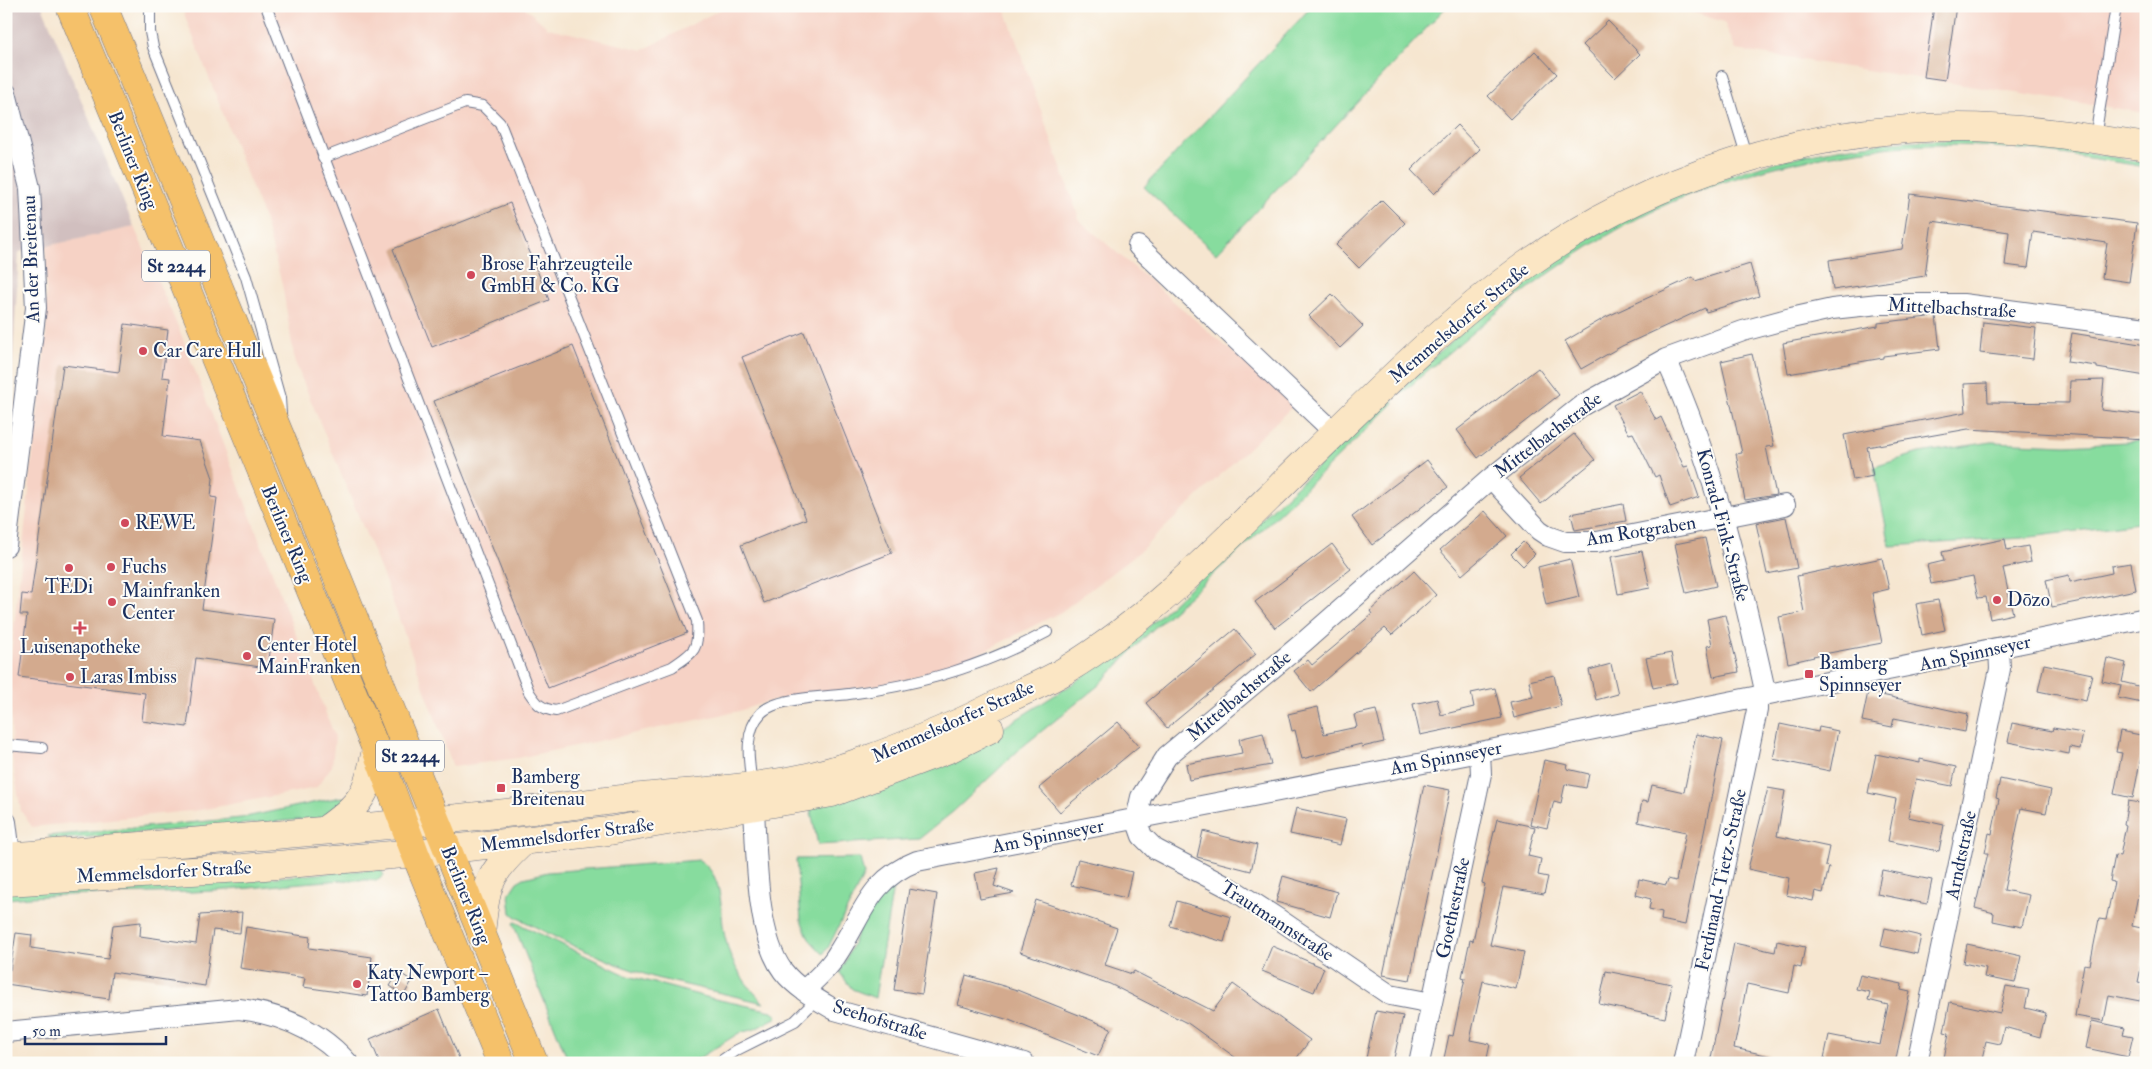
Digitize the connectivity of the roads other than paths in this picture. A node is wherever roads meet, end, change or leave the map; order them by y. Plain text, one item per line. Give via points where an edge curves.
1 (70, 6) edge
2 (103, 6) edge
3 (121, 6) edge
4 (150, 6) edge
5 (266, 6) edge
6 (2116, 6) edge
7 (120, 45) junction
8 (1722, 76) dead end
9 (6, 93) edge
10 (2095, 139) junction
11 (2146, 147) edge
12 (324, 158) junction
13 (1748, 158) junction
14 (1138, 246) dead end
15 (2146, 328) edge
16 (1666, 359) junction
17 (1335, 433) junction
18 (281, 438) junction
19 (1491, 478) junction
20 (1785, 505) dead end
21 (1724, 517) junction
22 (6, 546) edge
23 (2146, 618) edge
24 (1047, 632) dead end
25 (1999, 648) junction
26 (1762, 696) junction
27 (6, 745) edge
28 (42, 748) dead end
29 (376, 748) junction
30 (1480, 752) junction
31 (753, 797) junction
32 (1136, 819) junction
33 (437, 820) junction
34 (6, 822) edge
35 (404, 823) junction
36 (324, 830) junction
37 (524, 841) junction
38 (448, 850) junction
39 (415, 853) junction
40 (9, 869) edge
41 (482, 934) junction
42 (811, 994) junction
43 (1432, 1003) junction
44 (6, 1032) edge
45 (961, 1054) edge
46 (348, 1063) edge
47 (501, 1063) edge
48 (534, 1063) edge
49 (718, 1063) edge
50 (1024, 1063) edge
51 (1419, 1063) edge
52 (1683, 1063) edge
53 (1917, 1063) edge

1 - 29 main road, Berliner Ring / St 2244
2 - 7 main road, Berliner Ring / St 2244
3 - 7 main road via 125,18
4 - 18 lane via 153,46 246,277 280,398
5 - 12 lane
6 - 10 lane
7 - 18 main road, Berliner Ring / St 2244
8 - 13 lane
9 - 22 street, An der Breitenau via 30,188 36,308
10 - 11 main road, Memmelsdorfer Straße
10 - 13 main road, Memmelsdorfer Straße via 2013,130 1916,128 1808,143
12 - 12 lane via 529,692 537,705 544,710 556,711 672,667 689,655 698,641 697,620 500,123 483,106 465,103
13 - 17 main road, Memmelsdorfer Straße via 1680,181 1571,235 1528,264 1436,337
14 - 17 street
15 - 16 street, Mittelbachstraße via 1963,304 1879,304 1832,308 1791,318 1743,331
16 - 19 street, Mittelbachstraße via 1581,406
16 - 21 street, Konrad-Fink-Straße via 1705,456
17 - 31 main road, Memmelsdorfer Straße via 1205,561 1145,612 1064,672 953,725 873,758 798,779
18 - 33 main road, Berliner Ring / St 2244
19 - 21 street, Am Rotgraben via 1539,530 1565,542 1597,542
19 - 32 street, Mittelbachstraße via 1305,641 1167,756 1141,797
20 - 21 street, Am Rotgraben
21 - 26 street, Konrad-Fink-Straße
23 - 25 street, Am Spinnseyer
24 - 31 lane via 1008,653 949,675 862,693 779,703 762,711 751,732 749,762
25 - 26 street, Am Spinnseyer
25 - 53 street, Arndtstraße via 2000,668
26 - 30 street, Am Spinnseyer
26 - 52 street, Ferdinand-Tietz-Straße
27 - 28 lane
29 - 35 main road, Berliner Ring / St 2244
29 - 36 main road via 372,772 361,799 352,810
30 - 32 street, Am Spinnseyer
30 - 43 street, Goethestraße via 1481,774
31 - 33 main road, Memmelsdorfer Straße via 640,797
31 - 37 main road, Memmelsdorfer Straße via 609,831
31 - 42 street, Seehofstraße via 768,942 775,960 785,973
32 - 42 street, Am Spinnseyer via 917,861 899,868 871,895
32 - 43 street, Trautmannstraße via 1142,836 1155,849 1280,920 1373,985 1390,994
33 - 35 main road, Memmelsdorfer Straße
33 - 38 main road, Berliner Ring / St 2244
34 - 40 street
35 - 36 main road, Memmelsdorfer Straße
35 - 39 main road, Berliner Ring / St 2244
36 - 40 main road, Memmelsdorfer Straße
37 - 38 main road, Memmelsdorfer Straße
37 - 41 main road via 498,866 489,881
38 - 39 main road, Memmelsdorfer Straße
38 - 41 main road, Berliner Ring / St 2244
39 - 40 main road, Memmelsdorfer Straße via 243,868
39 - 47 main road, Berliner Ring / St 2244
41 - 48 main road, Berliner Ring / St 2244
42 - 45 street, Seehofstraße via 835,1010
42 - 49 lane via 795,1022 737,1050
43 - 51 street, Goethestraße
44 - 46 street via 240,1009 263,1012 293,1022 320,1038
45 - 50 street, Seehofstraße

